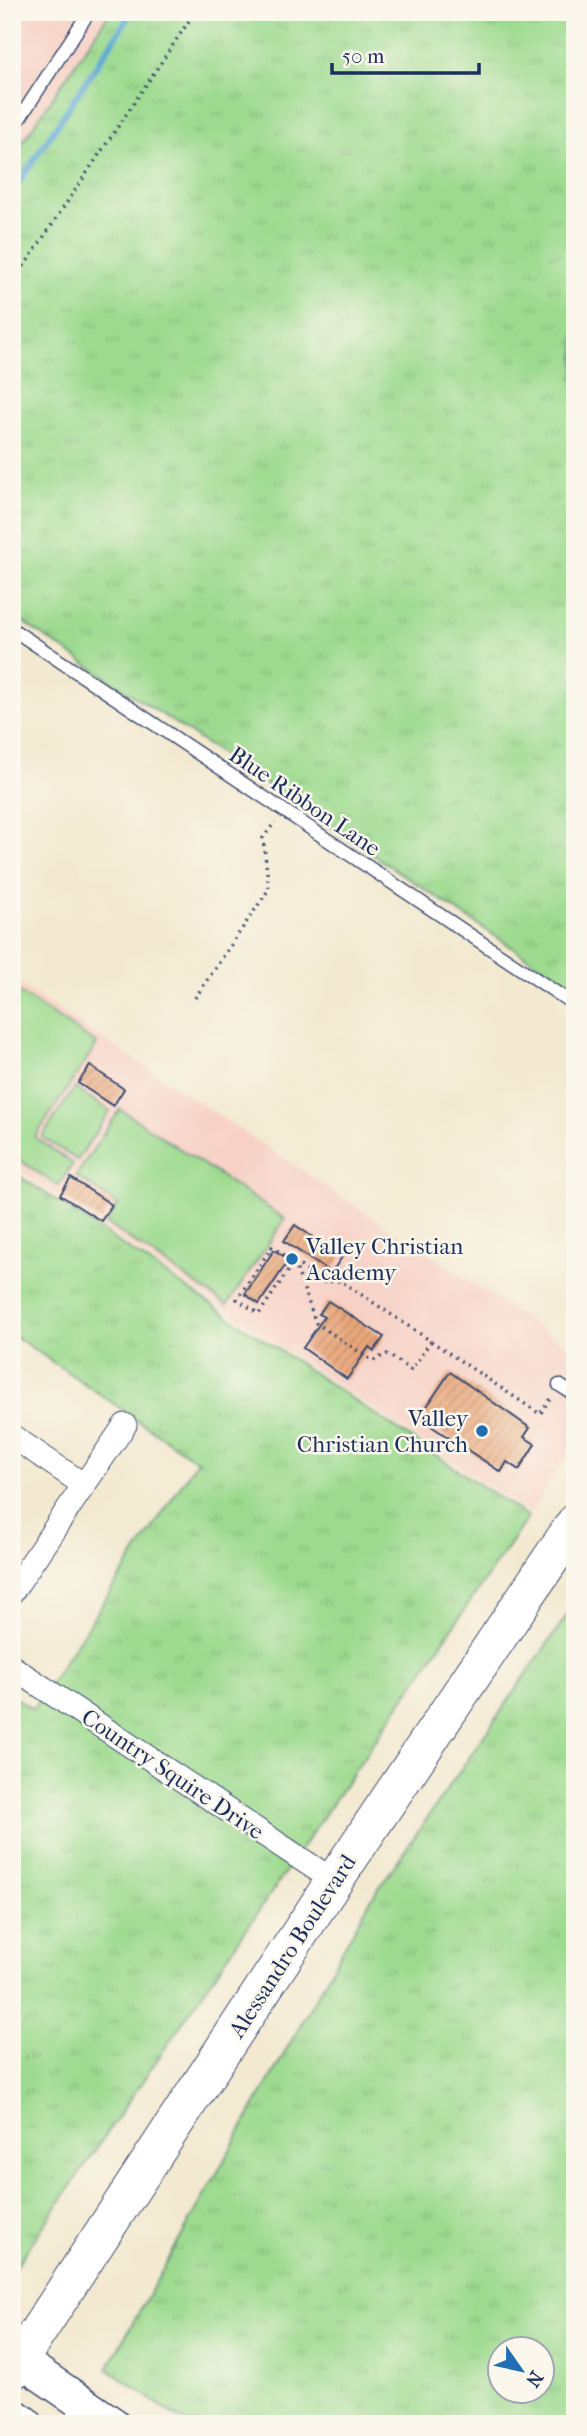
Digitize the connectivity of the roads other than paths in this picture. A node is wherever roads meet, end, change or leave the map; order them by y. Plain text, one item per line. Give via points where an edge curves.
1 (89, 12) edge
2 (15, 121) edge
3 (12, 629) edge
4 (575, 1005) edge
5 (559, 1385) road end
6 (575, 1395) edge
7 (125, 1425) dead end
8 (12, 1436) edge
9 (84, 1485) junction
10 (575, 1523) edge
11 (12, 1592) edge
12 (12, 1667) edge
13 (334, 1881) junction
14 (15, 2362) edge
15 (12, 2414) edge
16 (26, 2424) edge
17 (113, 2424) edge

1 - 2 lane
3 - 4 lane, Blue Ribbon Lane
5 - 6 lane
7 - 9 street
8 - 9 street
9 - 11 street
10 - 13 main road, Alessandro Boulevard
12 - 13 street, Country Squire Drive
13 - 14 main road, Alessandro Boulevard
14 - 17 main road
15 - 16 main road

